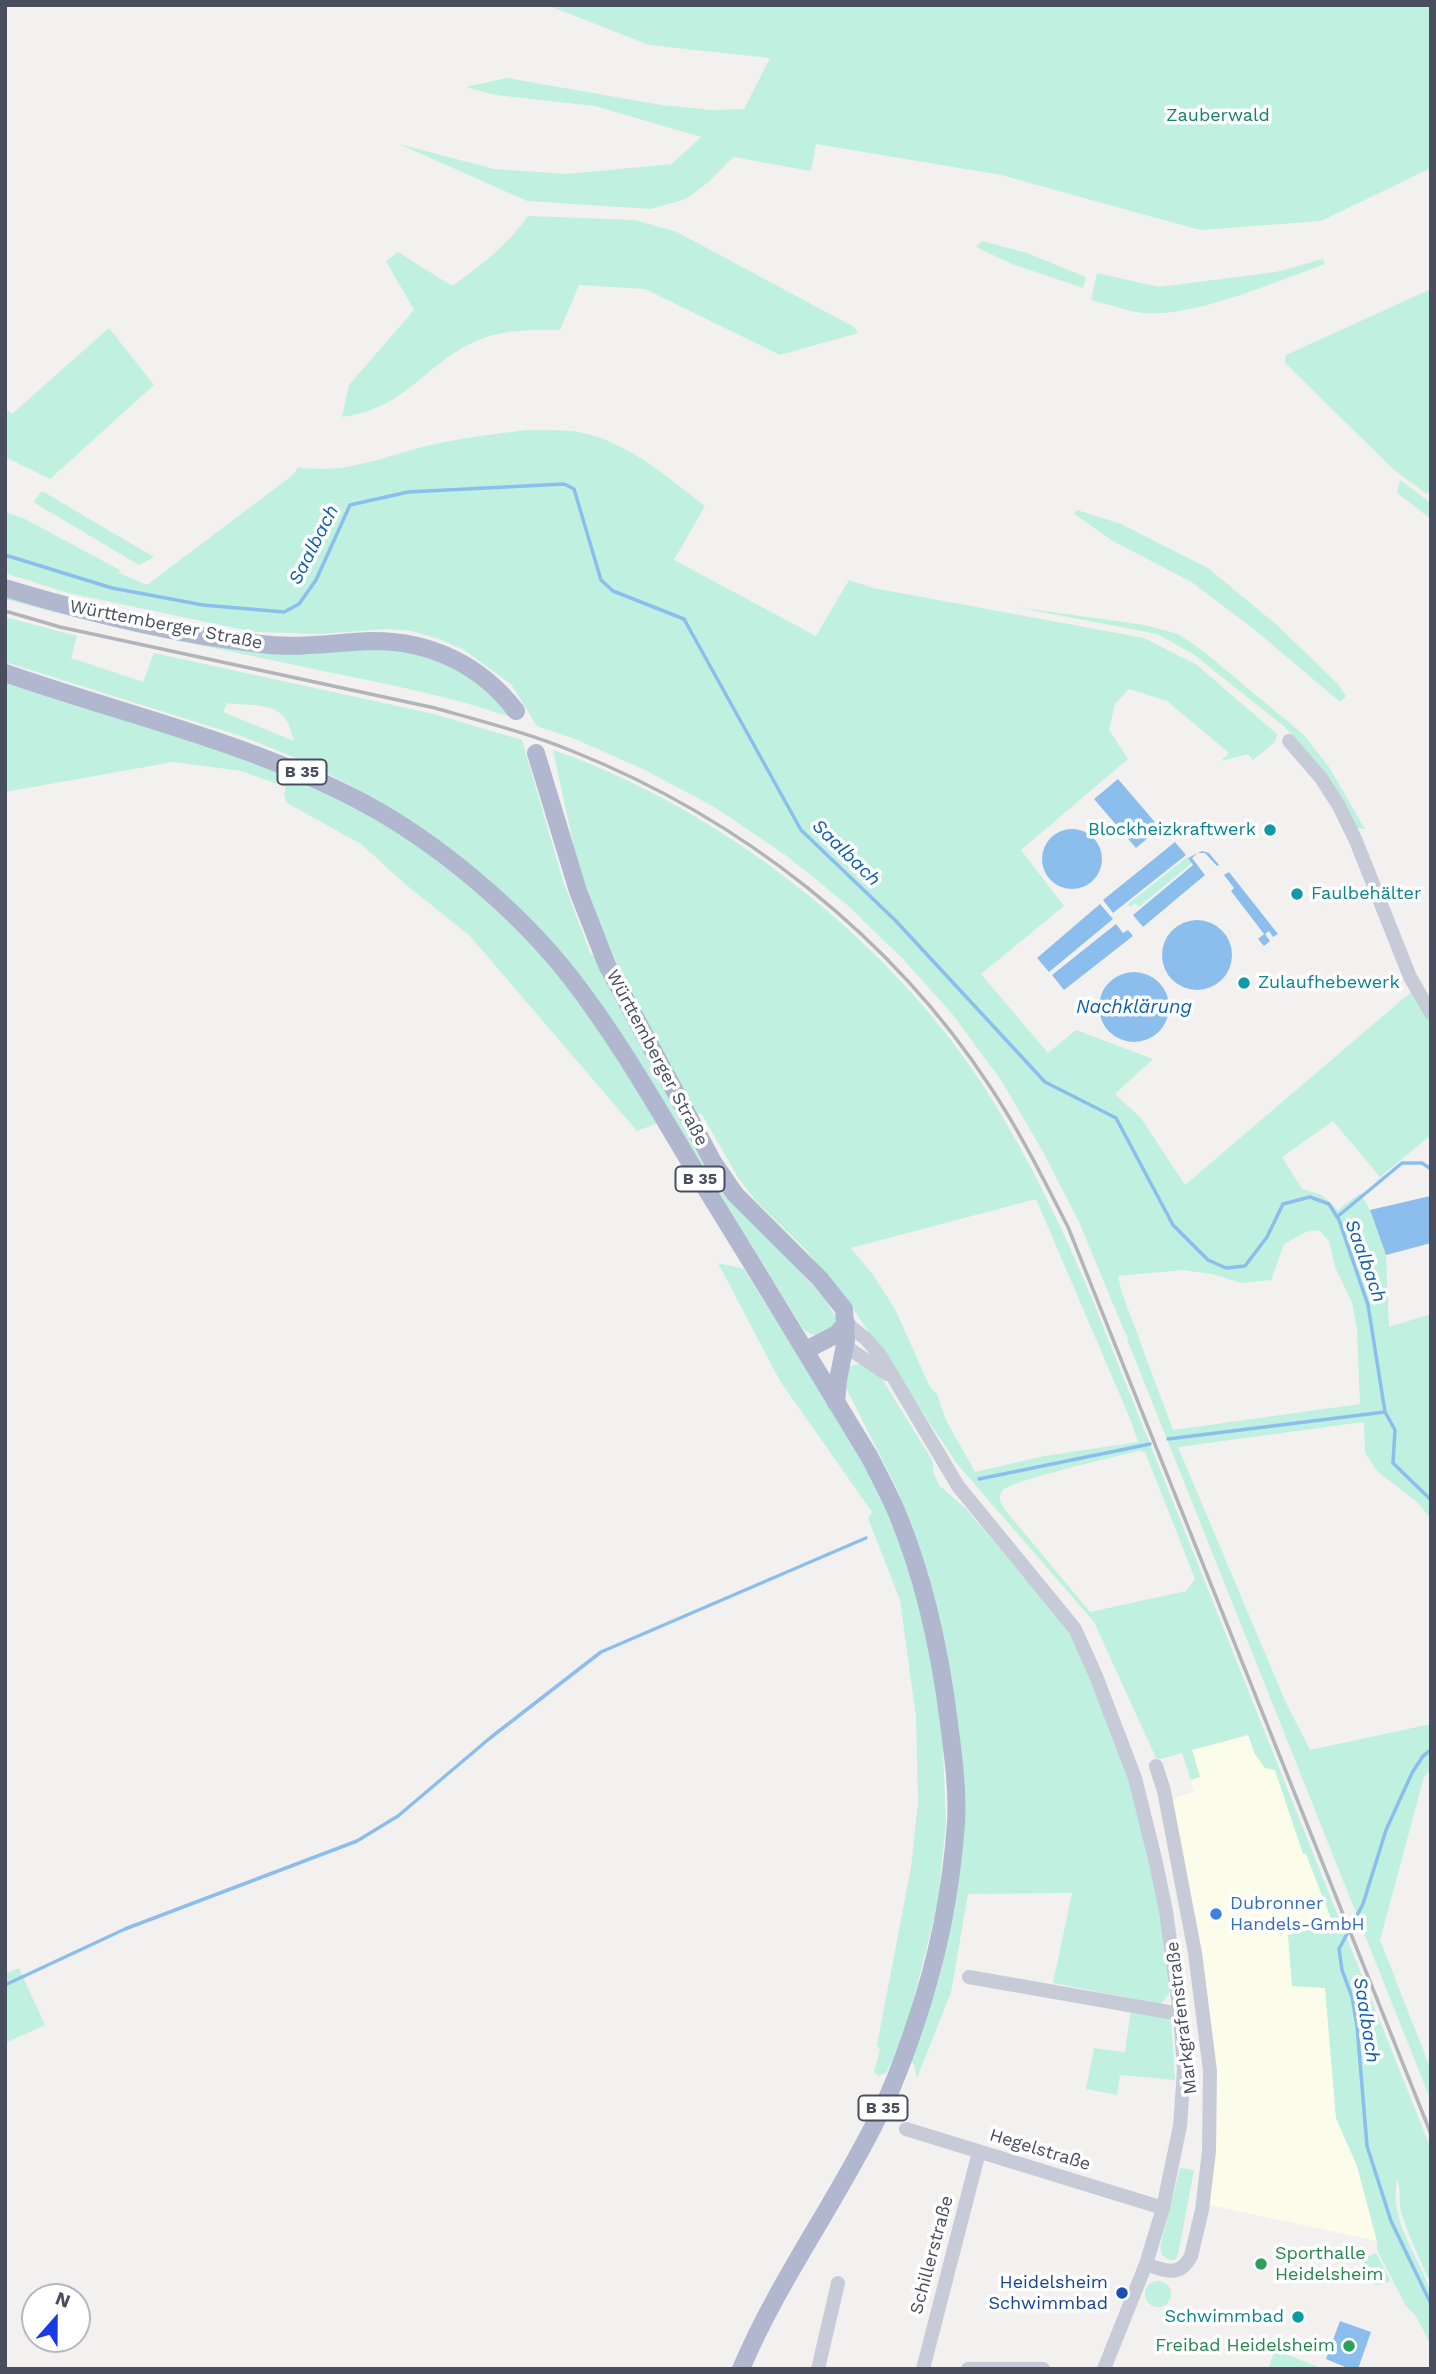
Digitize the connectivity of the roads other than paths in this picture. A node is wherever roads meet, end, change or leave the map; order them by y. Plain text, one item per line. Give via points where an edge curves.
1 (5, 588) edge
2 (5, 673) edge
3 (516, 710) dead end
4 (1289, 741) dead end
5 (536, 753) dead end
6 (1431, 1013) edge
7 (846, 1323) junction
8 (845, 1346) junction
9 (806, 1350) junction
10 (816, 1367) junction
11 (896, 1382) junction
12 (836, 1403) junction
13 (1156, 1766) dead end
14 (969, 1977) dead end
15 (1180, 2014) junction
16 (906, 2129) dead end
17 (979, 2152) junction
18 (1163, 2208) junction
19 (1146, 2264) junction
20 (838, 2283) dead end
21 (741, 2369) edge
22 (818, 2369) edge
23 (923, 2369) edge
24 (968, 2369) edge
25 (1043, 2369) edge
26 (1104, 2369) edge

1 - 3 main road, Württemberger Straße via 63,606 263,645 403,642 458,660 502,692
2 - 9 main road, B 35 via 242,748 305,773 365,804 473,879 553,956 589,1002
4 - 6 street via 1339,806 1400,954
5 - 7 main road, Württemberger Straße via 578,891 607,965 707,1150 735,1194 840,1302
7 - 8 main road
7 - 9 main road via 837,1334
7 - 11 street, Markgrafenstraße via 880,1355
8 - 10 main road
8 - 11 street
8 - 12 main road
9 - 10 main road, B 35
10 - 12 main road, B 35
11 - 15 street, Markgrafenstraße via 958,1486 1074,1629 1096,1676 1135,1778 1166,1911
12 - 21 main road, B 35 via 896,1510 932,1619 953,1754 956,1821 933,1971 902,2063 881,2112 792,2268
13 - 19 street, Markgrafenstraße via 1195,1953 1211,2113 1206,2184 1191,2256 1175,2272
14 - 15 street
15 - 18 street, Markgrafenstraße via 1184,2070 1180,2126
16 - 17 street, Hegelstraße
17 - 18 street, Hegelstraße
17 - 23 street, Schillerstraße
18 - 19 street, Markgrafenstraße
19 - 26 street, Markgrafenstraße
20 - 22 street
24 - 25 street

